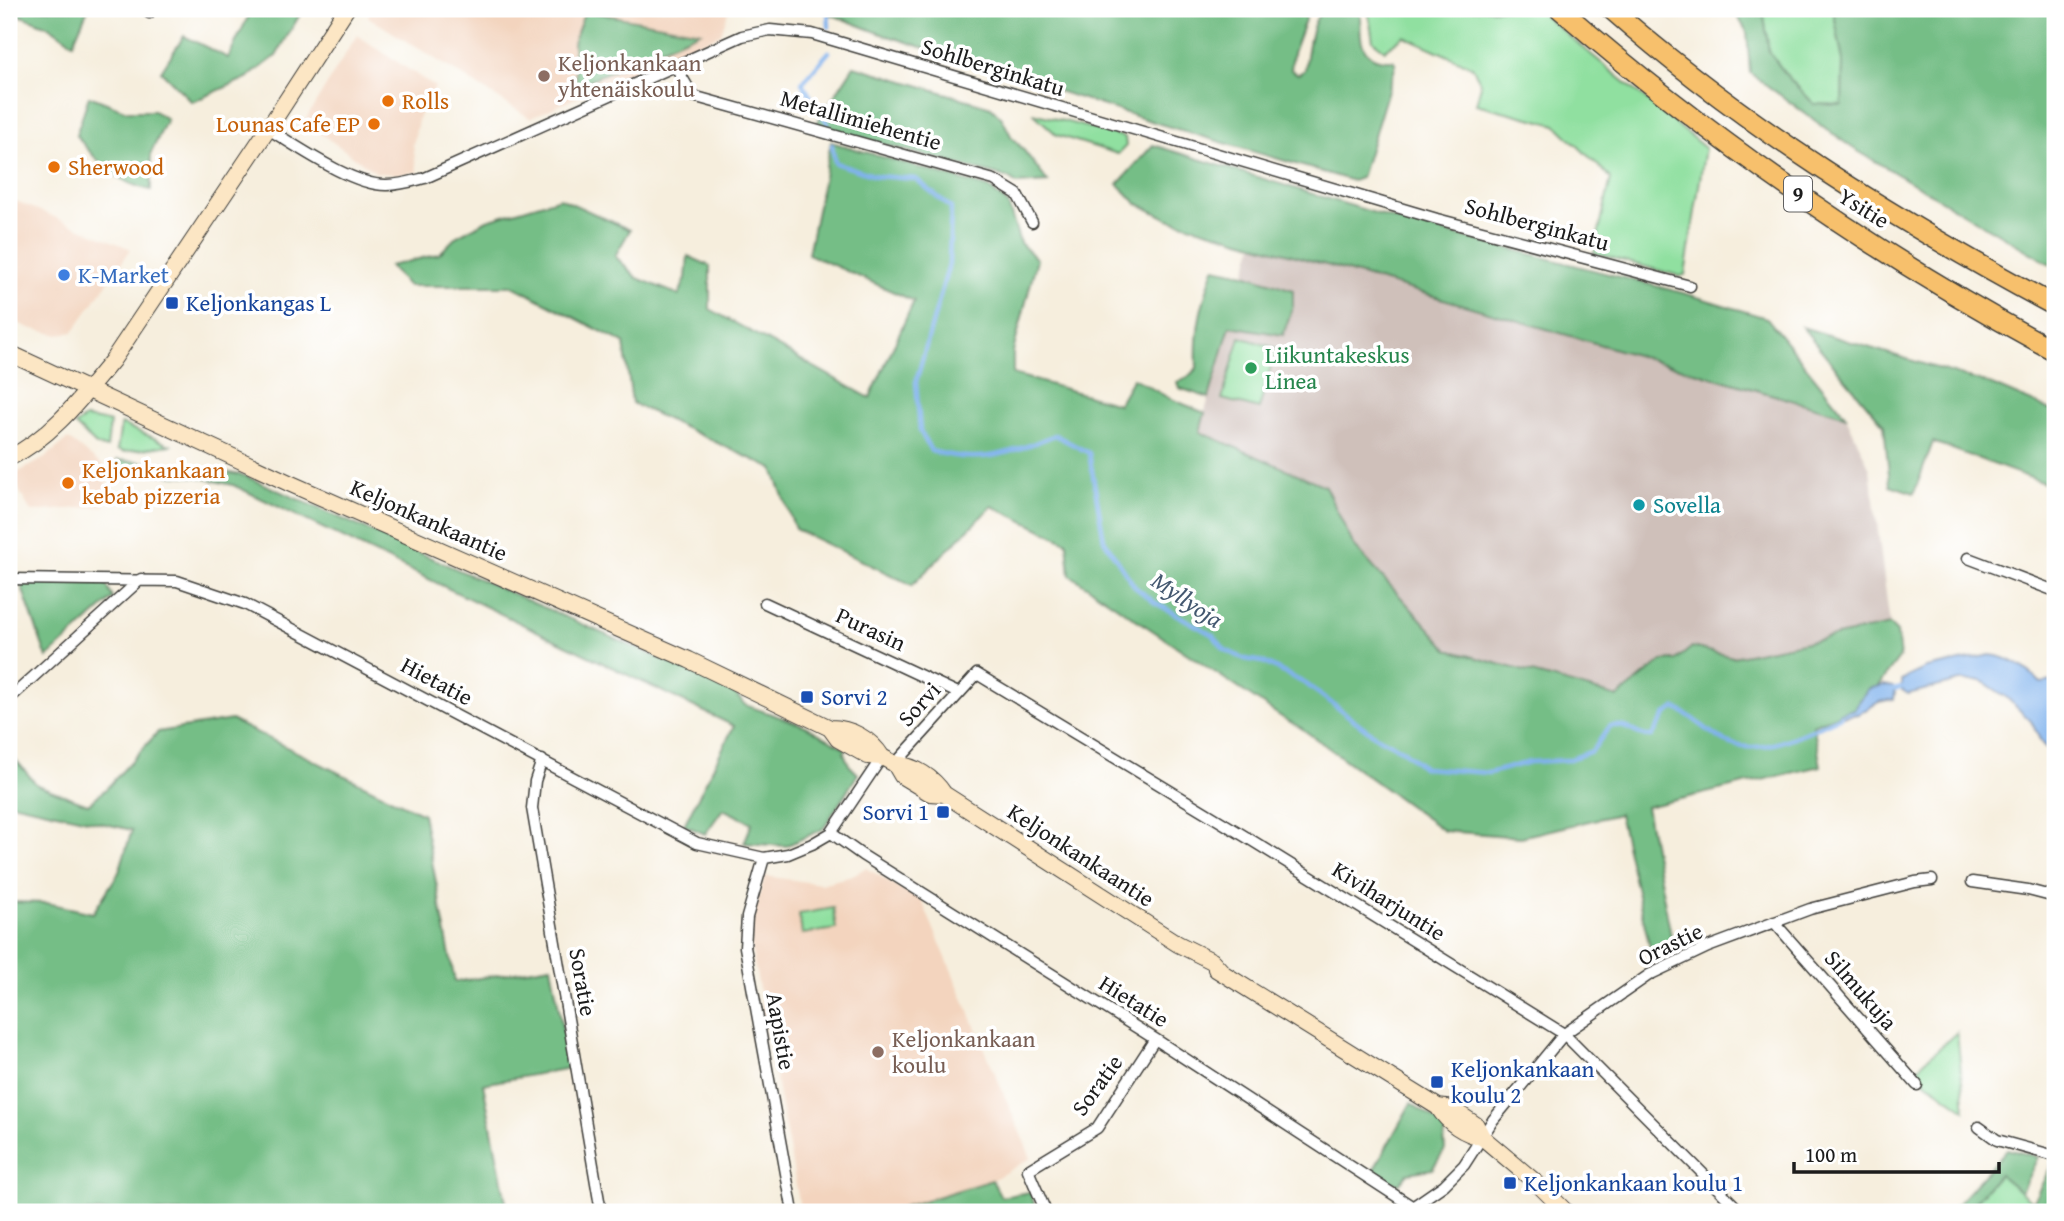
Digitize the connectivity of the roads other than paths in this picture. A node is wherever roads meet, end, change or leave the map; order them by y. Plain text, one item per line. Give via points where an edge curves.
1 (346, 9) edge
2 (1560, 9) edge
3 (1611, 9) edge
4 (676, 66) junction
5 (268, 129) junction
6 (1032, 222) dead end
7 (1690, 286) dead end
8 (2055, 306) edge
9 (2055, 351) edge
10 (9, 353) edge
11 (88, 390) junction
12 (9, 458) edge
13 (1968, 558) dead end
14 (9, 579) edge
15 (141, 579) junction
16 (2055, 591) edge
17 (765, 603) dead end
18 (976, 674) joint
19 (958, 693) junction
20 (9, 699) edge
21 (542, 760) junction
22 (889, 761) junction
23 (831, 833) junction
24 (764, 858) junction
25 (1932, 880) dead end
26 (1972, 882) dead end
27 (2055, 897) edge
28 (1774, 922) junction
29 (1564, 1034) junction
30 (1155, 1039) junction
31 (1917, 1085) dead end
32 (1979, 1127) dead end
33 (1482, 1138) junction
34 (2055, 1156) edge
35 (1409, 1210) edge
36 (601, 1212) edge
37 (793, 1212) edge
38 (1046, 1212) edge
39 (1566, 1212) edge
40 (1741, 1212) edge

1 - 5 main road
2 - 9 highway, Ysitie / 9 via 1688,114 1812,204 1978,309
3 - 8 highway, Ysitie / 9 via 1749,119 1866,198
4 - 5 street, Sohlberginkatu via 425,178 402,184 363,182
4 - 6 street, Metallimiehentie via 693,96 992,179 1017,194
4 - 7 street, Sohlberginkatu via 742,36 770,30 812,34 1437,219
5 - 11 main road
10 - 11 main road, Keljonkankaantie
11 - 12 main road via 40,440
11 - 22 main road, Keljonkankaantie via 700,665 830,728 838,739 868,756
13 - 16 street
14 - 15 street, Hietatie
15 - 20 street
15 - 21 street, Hietatie via 177,581 246,604
17 - 19 street, Purasin
18 - 19 street, Sorvi
18 - 29 street, Kiviharjuntie
19 - 22 street, Sorvi
21 - 24 street, Hietatie via 697,843
21 - 36 street, Soratie via 532,808
22 - 23 street, Hietatie
22 - 33 main road, Keljonkankaantie via 909,765 937,782 944,794 1207,966 1438,1107 1445,1119 1469,1135
23 - 24 street, Hietatie via 789,854
23 - 30 street, Hietatie
24 - 37 street, Aapistie via 747,917 745,947
25 - 28 street, Orastie
26 - 27 street
28 - 29 street, Orastie via 1649,975
28 - 31 street, Silmukuja
29 - 33 street, Orastie
29 - 40 street, Kiviharjuntie
30 - 35 street, Hietatie
30 - 38 street, Soratie via 1097,1128 1028,1170
32 - 34 street via 1997,1139
33 - 35 street, Orastie via 1444,1185
33 - 39 main road, Keljonkankaantie

